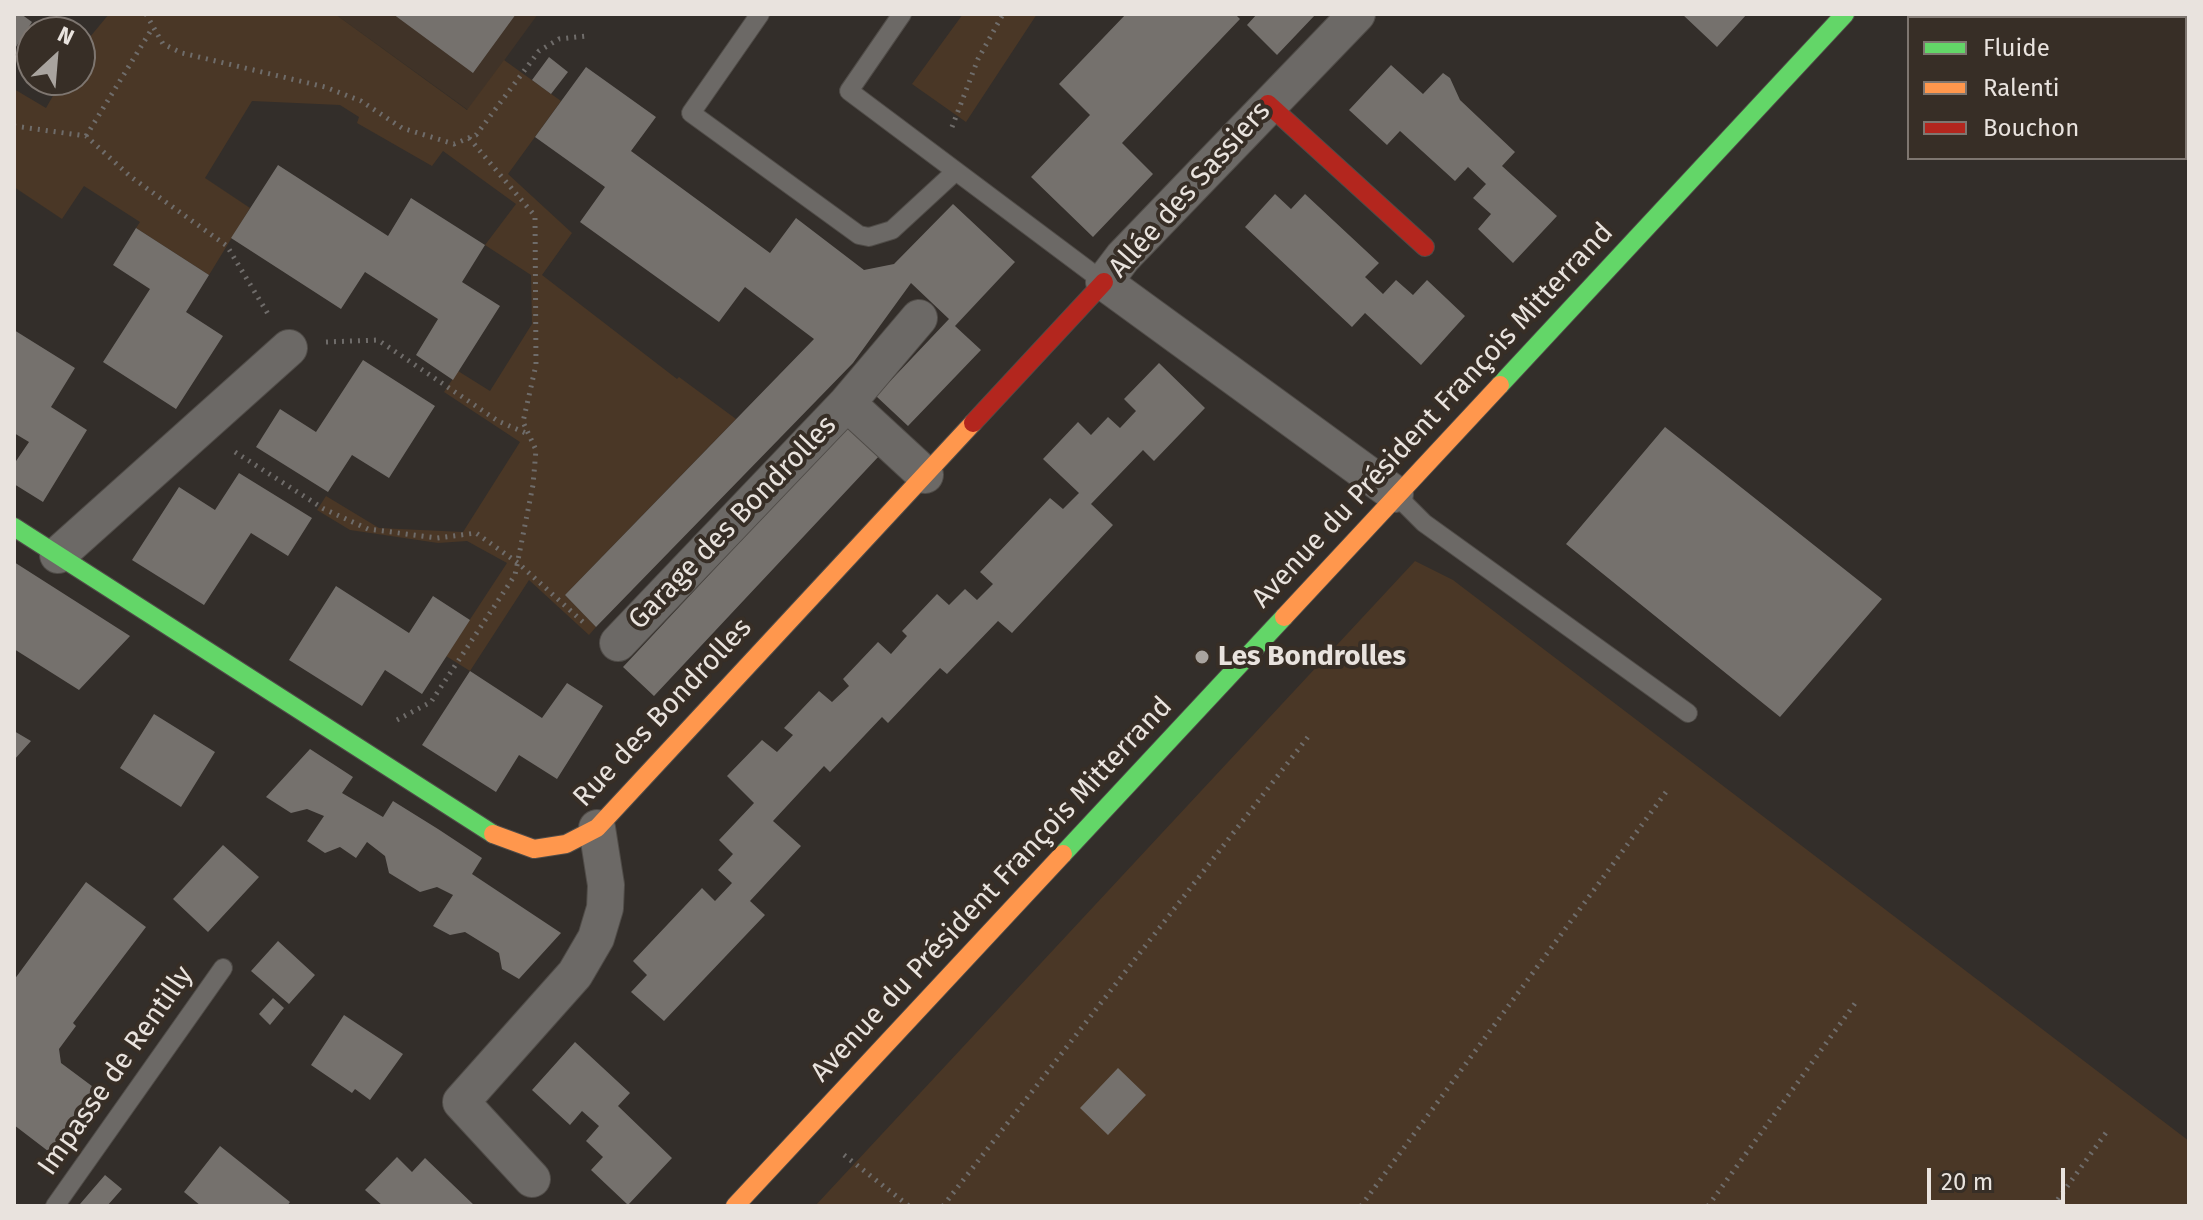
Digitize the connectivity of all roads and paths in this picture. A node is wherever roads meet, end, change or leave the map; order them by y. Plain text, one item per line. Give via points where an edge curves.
1 (146, 14) edge
2 (760, 14) edge
3 (902, 14) edge
4 (1003, 14) edge
5 (1357, 14) edge
6 (1845, 14) edge
7 (153, 27) junction
8 (586, 36) dead end
9 (1268, 104) junction
10 (14, 126) edge
11 (86, 136) junction
12 (469, 138) junction
13 (956, 171) junction
14 (1425, 247) dead end
15 (1104, 282) junction
16 (919, 318) dead end
17 (289, 348) junction
18 (847, 403) junction
19 (200, 428) junction
20 (528, 434) junction
21 (925, 475) junction
22 (1395, 494) junction
23 (14, 527) edge
24 (58, 555) junction
25 (518, 563) junction
26 (605, 637) joint
27 (1688, 713) dead end
28 (1311, 733) dead end
29 (371, 756) junction
30 (1669, 788) dead end
31 (597, 828) junction
32 (223, 968) dead end
33 (1856, 1002) dead end
34 (810, 1125) junction
35 (2108, 1130) dead end
36 (532, 1179) dead end
37 (55, 1206) edge
38 (735, 1206) edge
39 (909, 1206) edge
40 (943, 1206) edge
41 (1361, 1206) edge
42 (1708, 1206) edge
43 (2053, 1206) edge

1 - 7 path
2 - 13 lane via 691,113 859,235 892,230
3 - 13 lane via 849,91
4 - 13 path via 978,59 951,132
5 - 9 street, Allée des Sassiers
6 - 22 street, Avenue du Président François Mitterrand
7 - 11 path
7 - 12 path via 163,44 182,53 325,87 430,139 454,144
8 - 12 path via 559,39 539,51
9 - 14 street
9 - 15 street, Allée des Sassiers
10 - 11 path
11 - 17 path via 131,177 227,246
12 - 20 path via 535,216 536,365 523,422
13 - 15 lane
15 - 21 street, Rue des Bondrolles
15 - 22 street, Allée des Sassiers
16 - 18 street, Garage des Bondrolles
17 - 19 street
17 - 20 path via 378,340 498,421
18 - 21 street, Garage des Bondrolles
18 - 26 street, Garage des Bondrolles
19 - 24 street
19 - 25 path via 347,521 437,538 476,533
20 - 25 path via 536,450
21 - 31 street, Rue des Bondrolles
22 - 27 lane via 1424,523
22 - 34 street, Avenue du Président François Mitterrand via 1243,664
23 - 24 street, Rue des Bondrolles
24 - 29 street, Rue des Bondrolles
25 - 26 path
25 - 29 path via 431,702 393,722
28 - 40 path
29 - 31 street, Rue des Bondrolles via 517,846 566,844
30 - 41 path
31 - 36 street via 606,885 596,938 575,974 461,1102
32 - 37 lane, Impasse de Rentilly
33 - 42 path
34 - 38 street, Avenue du Président François Mitterrand
34 - 39 path
35 - 43 path

